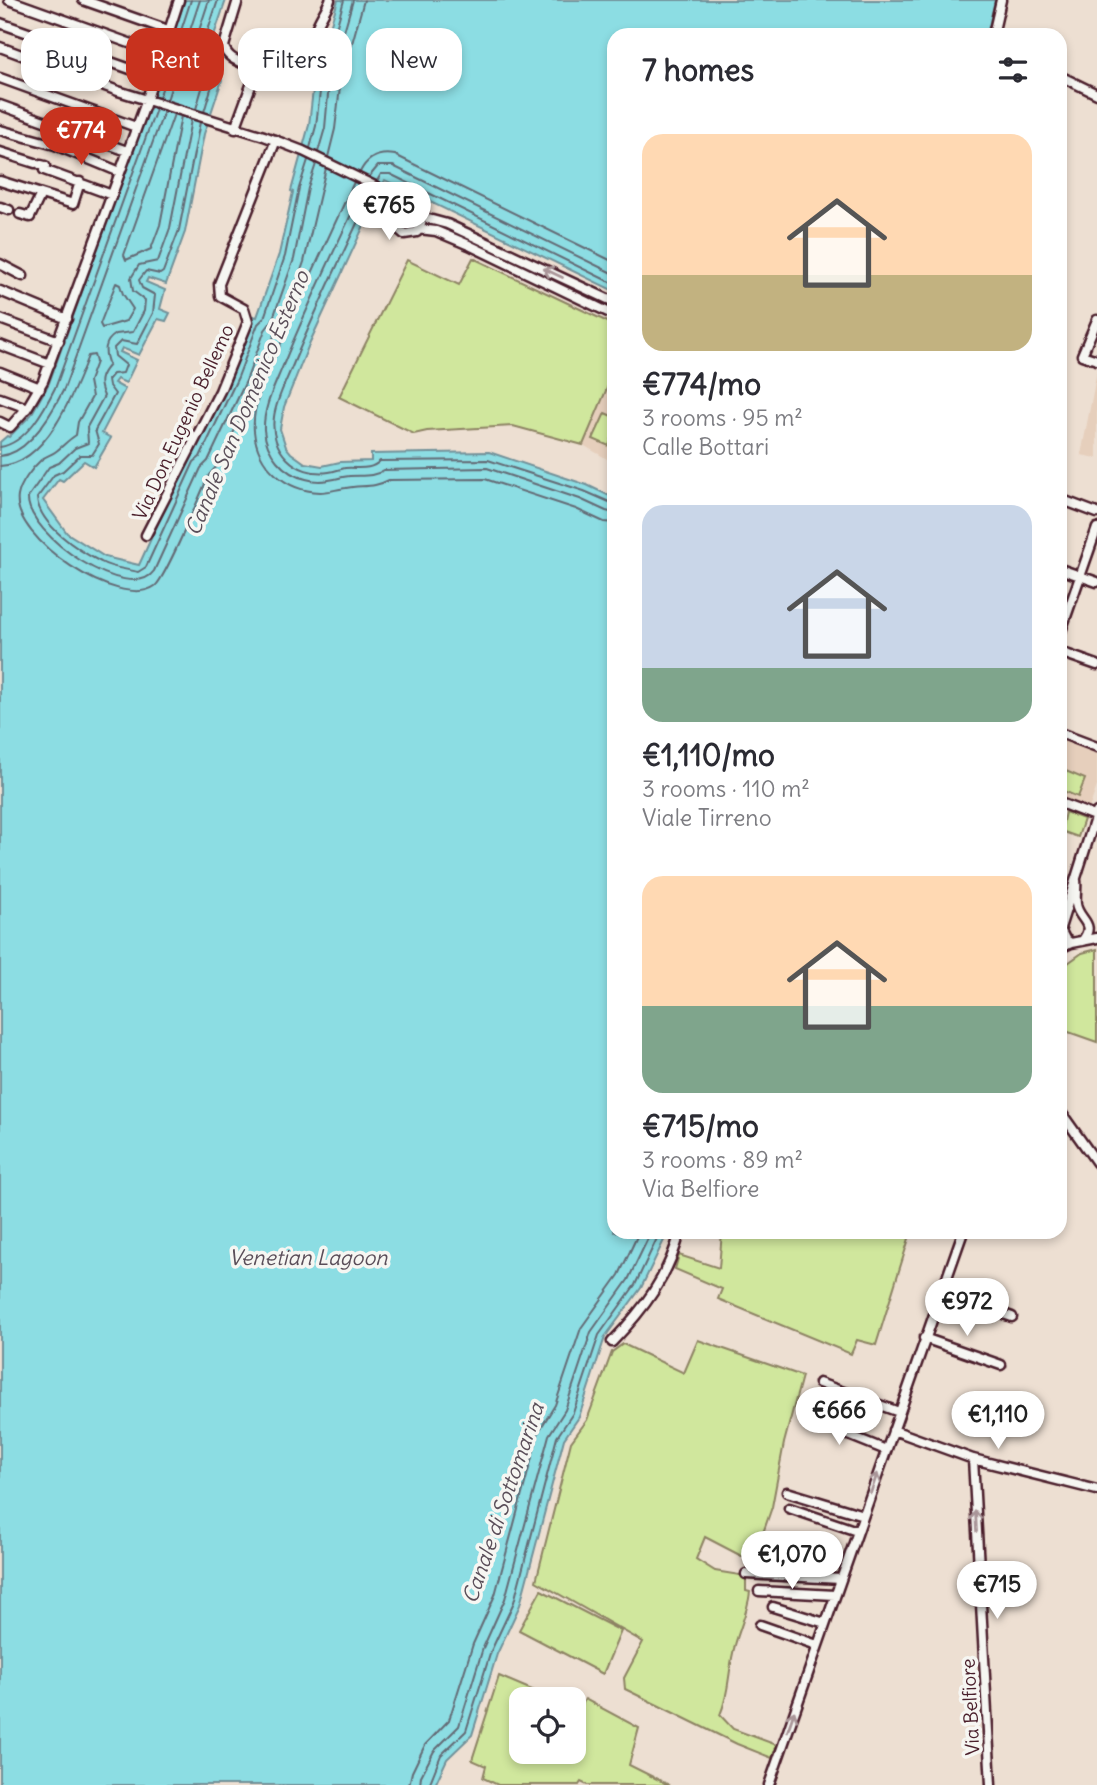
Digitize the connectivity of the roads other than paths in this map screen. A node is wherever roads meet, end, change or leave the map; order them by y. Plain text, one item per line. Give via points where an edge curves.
1 (9, 0) edge
2 (83, 0) edge
3 (168, 0) edge
4 (237, 0) edge
5 (330, 0) edge
6 (1001, 0) edge
7 (179, 2) edge
8 (0, 23) edge
9 (162, 28) edge
10 (169, 28) edge
11 (316, 28) edge
12 (994, 28) edge
13 (126, 42) edge
14 (0, 47) edge
15 (238, 61) edge
16 (126, 67) edge
17 (0, 78) edge
18 (1067, 79) edge
19 (150, 91) edge
20 (249, 91) edge
21 (1097, 94) edge
22 (148, 100) junction
23 (0, 105) edge
24 (136, 127) junction
25 (235, 129) junction
26 (0, 130) edge
27 (276, 140) junction
28 (127, 151) junction
29 (0, 152) edge
30 (120, 172) junction
31 (0, 181) edge
32 (80, 182) junction
33 (382, 190) junction
34 (41, 194) junction
35 (112, 195) junction
36 (408, 207) junction
37 (20, 214) dead end
38 (395, 216) junction
39 (421, 217) junction
40 (419, 229) junction
41 (0, 264) edge
42 (23, 276) dead end
43 (0, 291) edge
44 (607, 299) edge
45 (607, 312) edge
46 (0, 319) edge
47 (66, 319) junction
48 (1097, 320) edge
49 (59, 341) junction
50 (0, 345) edge
51 (1097, 360) edge
52 (50, 364) junction
53 (0, 372) edge
54 (40, 388) junction
55 (0, 398) edge
56 (27, 408) junction
57 (0, 422) edge
58 (1067, 502) edge
59 (1097, 513) edge
60 (1097, 528) edge
61 (146, 536) dead end
62 (1067, 571) edge
63 (1081, 576) junction
64 (1097, 582) edge
65 (1067, 615) edge
66 (1067, 654) edge
67 (1097, 665) edge
68 (1067, 736) edge
69 (1097, 747) edge
70 (1067, 806) edge
71 (1096, 816) edge
72 (1076, 878) junction
73 (1067, 907) edge
74 (1067, 920) edge
75 (1084, 920) junction
76 (1097, 927) edge
77 (1097, 938) edge
78 (1067, 940) edge
79 (1082, 940) junction
80 (1071, 943) junction
81 (1067, 945) edge
82 (1067, 1121) edge
83 (1097, 1163) edge
84 (678, 1239) edge
85 (960, 1239) edge
86 (941, 1292) junction
87 (1012, 1317) dead end
88 (925, 1338) junction
89 (612, 1342) dead end
90 (1001, 1365) dead end
91 (819, 1383) dead end
92 (899, 1412) junction
93 (804, 1417) dead end
94 (892, 1430) junction
95 (886, 1450) junction
96 (973, 1459) junction
97 (1097, 1490) edge
98 (787, 1492) dead end
99 (789, 1508) dead end
100 (863, 1515) junction
101 (857, 1531) junction
102 (746, 1574) dead end
103 (841, 1579) junction
104 (759, 1591) dead end
105 (835, 1595) junction
106 (773, 1607) dead end
107 (825, 1623) junction
108 (760, 1625) dead end
109 (817, 1645) junction
110 (769, 1785) edge
111 (991, 1785) edge

1 - 13 street
2 - 9 street
3 - 7 street
4 - 15 street via 224,46 229,57
5 - 11 street
6 - 12 street
7 - 10 street
8 - 16 street
14 - 22 street
17 - 24 street
18 - 21 street
19 - 22 street
20 - 25 street
22 - 24 street
22 - 25 street
23 - 28 street
24 - 28 street
25 - 27 street
26 - 30 street via 55,145
27 - 33 street
27 - 61 street, Via Don Eugenio Bellemo via 219,284 220,296 244,309 248,322 220,390
28 - 30 street
29 - 32 street
30 - 35 street
31 - 34 street
32 - 34 street via 73,204
32 - 35 street
33 - 36 street
33 - 38 street
34 - 37 street via 30,217
35 - 47 street
36 - 38 street
36 - 39 street
38 - 40 street via 394,224 401,233
39 - 40 street
44 -> 39 street via 447,224
40 - 45 street via 469,245
41 - 42 street
43 - 47 street
46 - 49 street
47 - 49 street
48 - 51 street via 1082,355
49 - 52 street
50 - 52 street
52 - 54 street
53 - 54 street
54 - 56 street
55 - 56 street
56 - 57 street via 10,427
58 - 59 street
60 - 63 street
62 - 63 street
63 - 64 street
63 - 65 street
66 - 67 street
68 - 69 street
70 - 71 street
71 - 72 street
72 - 73 street
72 - 75 street via 1076,907
74 - 75 street via 1073,915
75 - 76 street
75 - 79 street via 1088,930
77 - 79 street
78 - 80 street
79 - 80 street
80 - 81 street
82 - 83 street
84 - 89 street via 666,1274
85 - 86 street
86 - 87 street
86 - 88 street
88 - 90 street
88 - 92 street
91 - 92 street
92 - 94 street
93 - 95 street
94 - 95 street
94 - 96 street
100 -> 95 street
96 - 97 street
111 -> 96 street, Via Belfiore
98 - 100 street
99 - 101 street
100 - 101 street
101 - 103 street
102 - 103 street
103 - 105 street
104 - 105 street
105 - 107 street
106 - 107 street
107 - 109 street
108 - 109 street
110 -> 109 street

